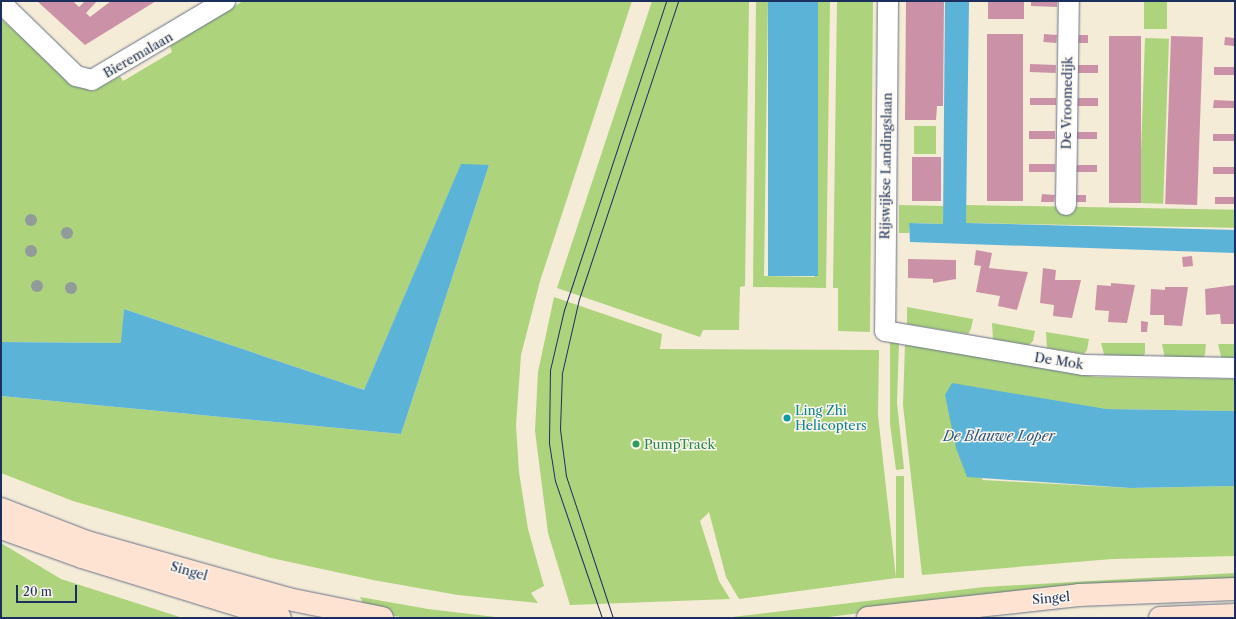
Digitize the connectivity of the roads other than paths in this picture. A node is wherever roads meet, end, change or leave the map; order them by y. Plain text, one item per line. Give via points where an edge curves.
1 (226, 1) edge
2 (888, 1) edge
3 (1069, 1) edge
4 (1, 3) edge
5 (1066, 205) dead end
6 (885, 331) joint
7 (1235, 368) edge
8 (1, 509) edge
9 (1, 528) edge
10 (1235, 589) edge
11 (1235, 615) edge
12 (280, 618) edge
13 (382, 618) edge
14 (868, 618) edge
15 (1160, 618) edge

1 - 4 street, Bieremalaan via 92,80 76,76
2 - 6 street, Rijswijkse Landingslaan
3 - 5 street, De Vroomedijk
6 - 7 street, De Mok via 1084,365
8 - 13 main road, Singel via 86,542 288,599
9 - 12 main road, Singel via 82,557
10 - 14 main road, Singel via 1079,595
11 - 15 main road

